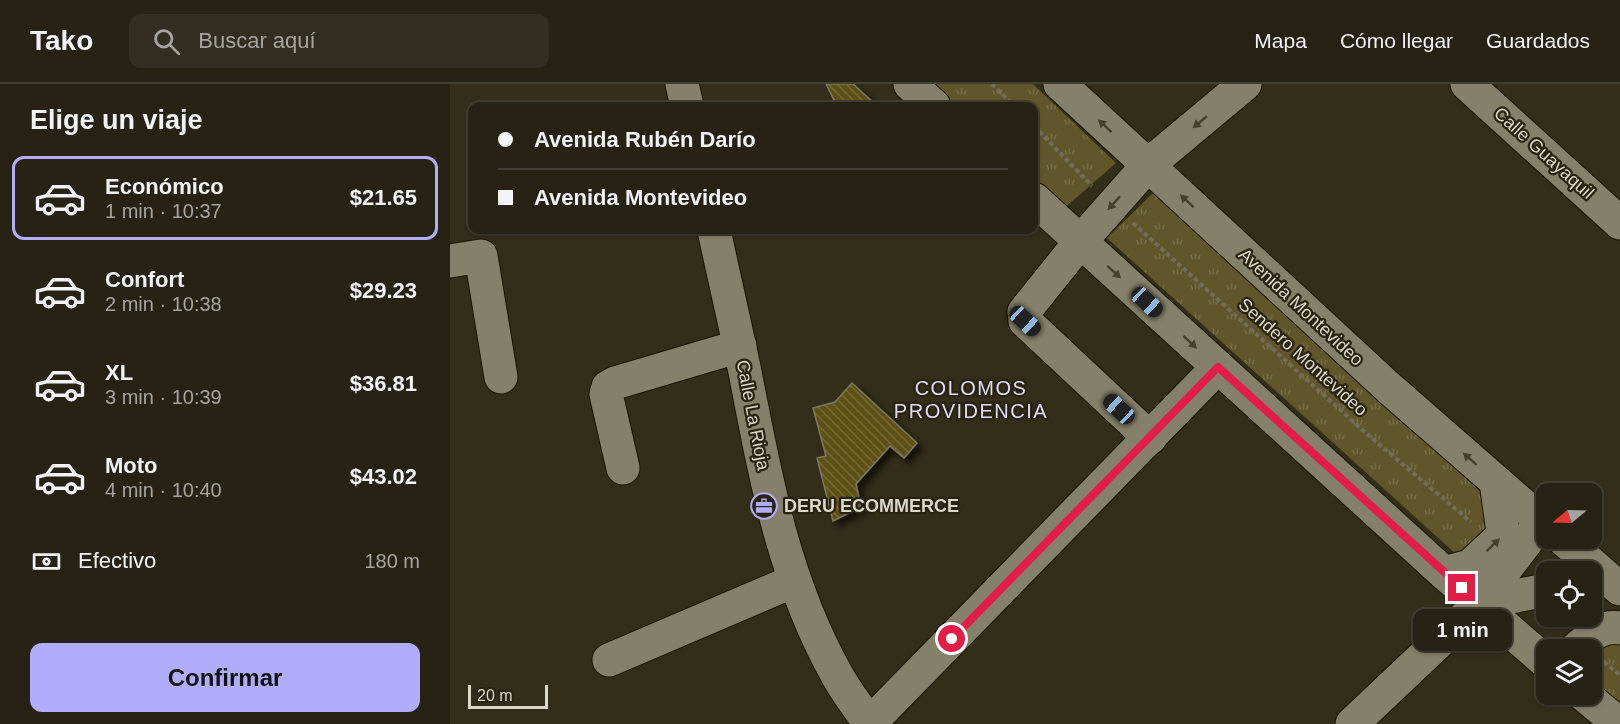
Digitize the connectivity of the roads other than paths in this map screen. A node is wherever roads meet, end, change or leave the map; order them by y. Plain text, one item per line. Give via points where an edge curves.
1 (682, 84) edge
2 (910, 84) edge
3 (1060, 84) edge
4 (1245, 84) edge
5 (1467, 84) edge
6 (686, 102) edge
7 (930, 102) edge
8 (1148, 165) junction
9 (1038, 203) edge
10 (1620, 223) edge
11 (715, 234) edge
12 (1080, 242) junction
13 (450, 261) edge
14 (740, 346) junction
15 (1218, 367) junction
16 (501, 377) dead end
17 (1150, 438) junction
18 (623, 468) dead end
19 (1496, 482) junction
20 (1536, 516) edge
21 (1536, 543) edge
22 (1575, 549) edge
23 (1444, 573) junction
24 (1610, 579) edge
25 (794, 580) junction
26 (1536, 592) edge
27 (1480, 603) junction
28 (1620, 628) edge
29 (1588, 639) edge
30 (1536, 653) edge
31 (609, 660) dead end
32 (1596, 705) edge
33 (870, 724) edge
34 (1352, 724) edge
35 (1619, 724) edge

1 - 6 street
2 - 7 street
8 -> 3 street, Avenida Montevideo
4 -> 8 street
5 - 10 street, Calle Guayaquil
8 -> 12 street
19 -> 8 street, Avenida Montevideo
9 - 12 street
11 - 14 street, Calle La Rioja
12 -> 15 street
12 - 17 street via 1024,312 1025,321
13 - 16 street via 481,256
14 - 18 street via 608,387 606,394
14 - 25 street, Calle La Rioja via 769,492
15 - 17 street
15 - 23 street
17 - 33 street
19 - 20 street, Avenida Montevideo
23 -> 19 street via 1470,566 1503,532
21 - 27 street
22 - 24 street, Avenida Montevideo
23 - 27 street
25 - 31 street
25 - 33 street, Calle La Rioja via 838,676
26 - 27 street
27 - 30 street
27 - 34 street
28 - 29 street via 1598,630
32 - 35 street

